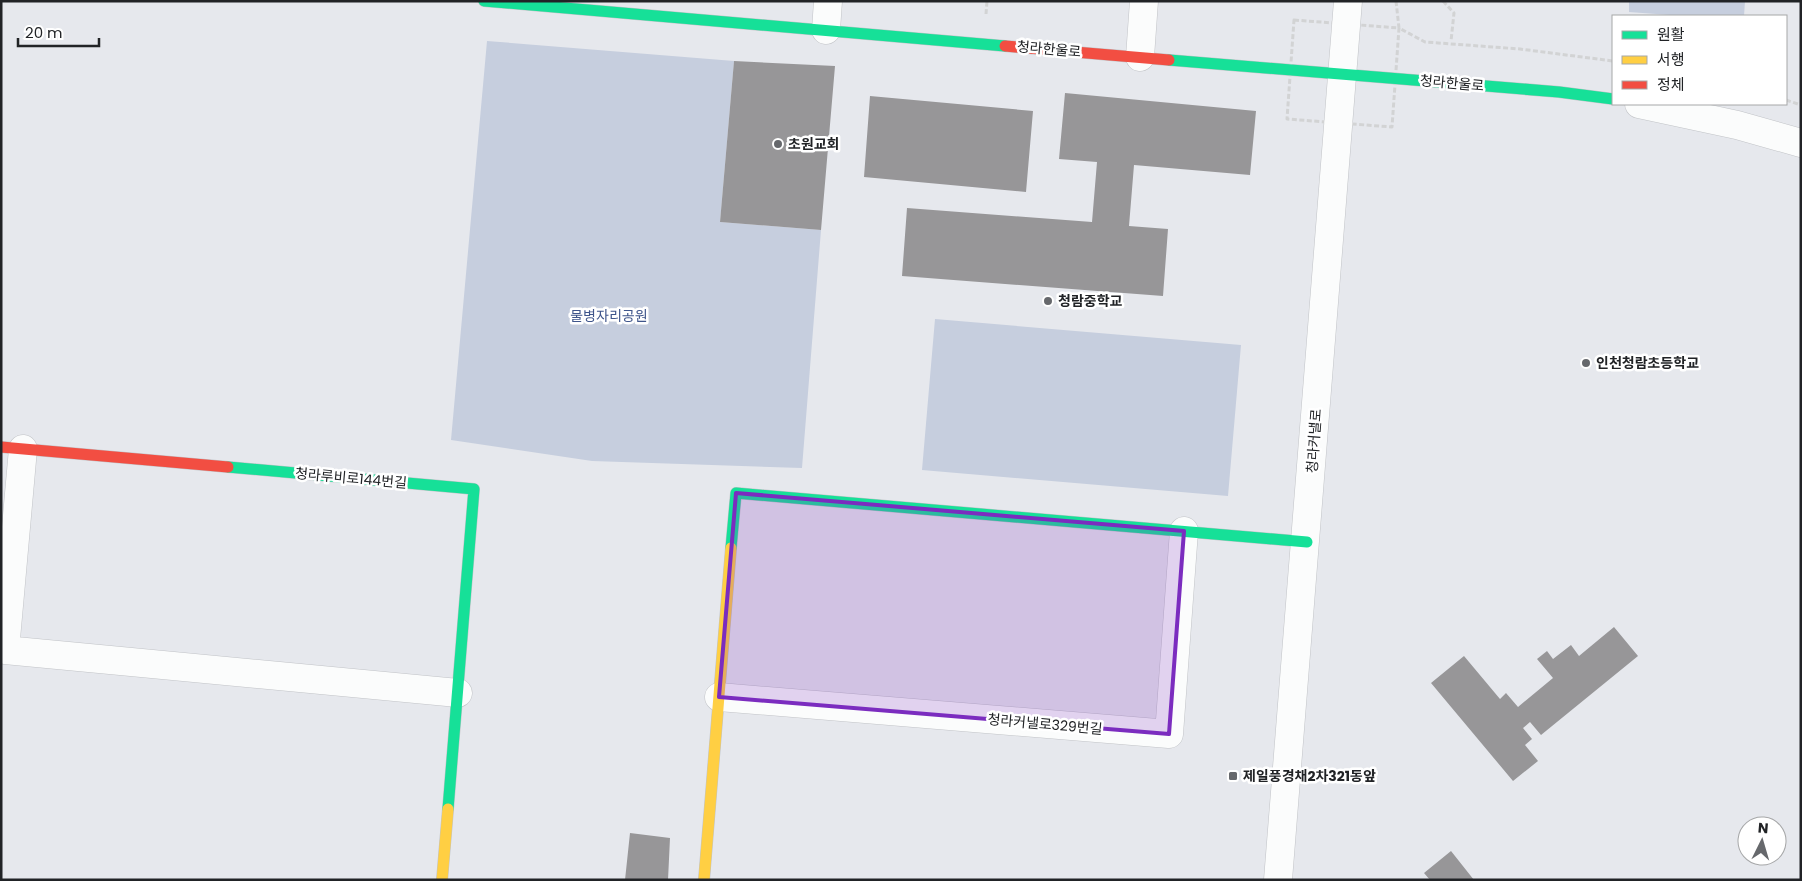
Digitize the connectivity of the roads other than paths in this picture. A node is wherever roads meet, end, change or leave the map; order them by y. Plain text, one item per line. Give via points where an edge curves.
1 (484, 1) edge
2 (828, 1) edge
3 (1144, 1) edge
4 (1348, 1) edge
5 (826, 30) junction
6 (1140, 57) junction
7 (1342, 75) junction
8 (1612, 99) edge
9 (1644, 105) edge
10 (1801, 144) edge
11 (12, 448) edge
12 (1184, 531) junction
13 (1306, 542) junction
14 (458, 693) junction
15 (719, 697) junction
16 (442, 880) edge
17 (704, 880) edge
18 (1278, 880) edge

1 - 5 street, 청라한울로
2 - 5 street
3 - 6 street
4 - 7 street, 청라커낼로
5 - 6 street, 청라한울로
6 - 7 street, 청라한울로
7 - 8 street, 청라한울로
7 - 13 street, 청라커낼로
9 - 10 street via 1737,125
11 - 14 street, 청라루비로144번길 via 5,650
11 - 14 street, 청라루비로144번길 via 474,489
12 - 13 street
12 - 15 street via 736,493
12 - 15 street, 청라커낼로329번길 via 1169,734
13 - 18 street, 청라커낼로
14 - 16 street, 청라루비로144번길
15 - 17 street

